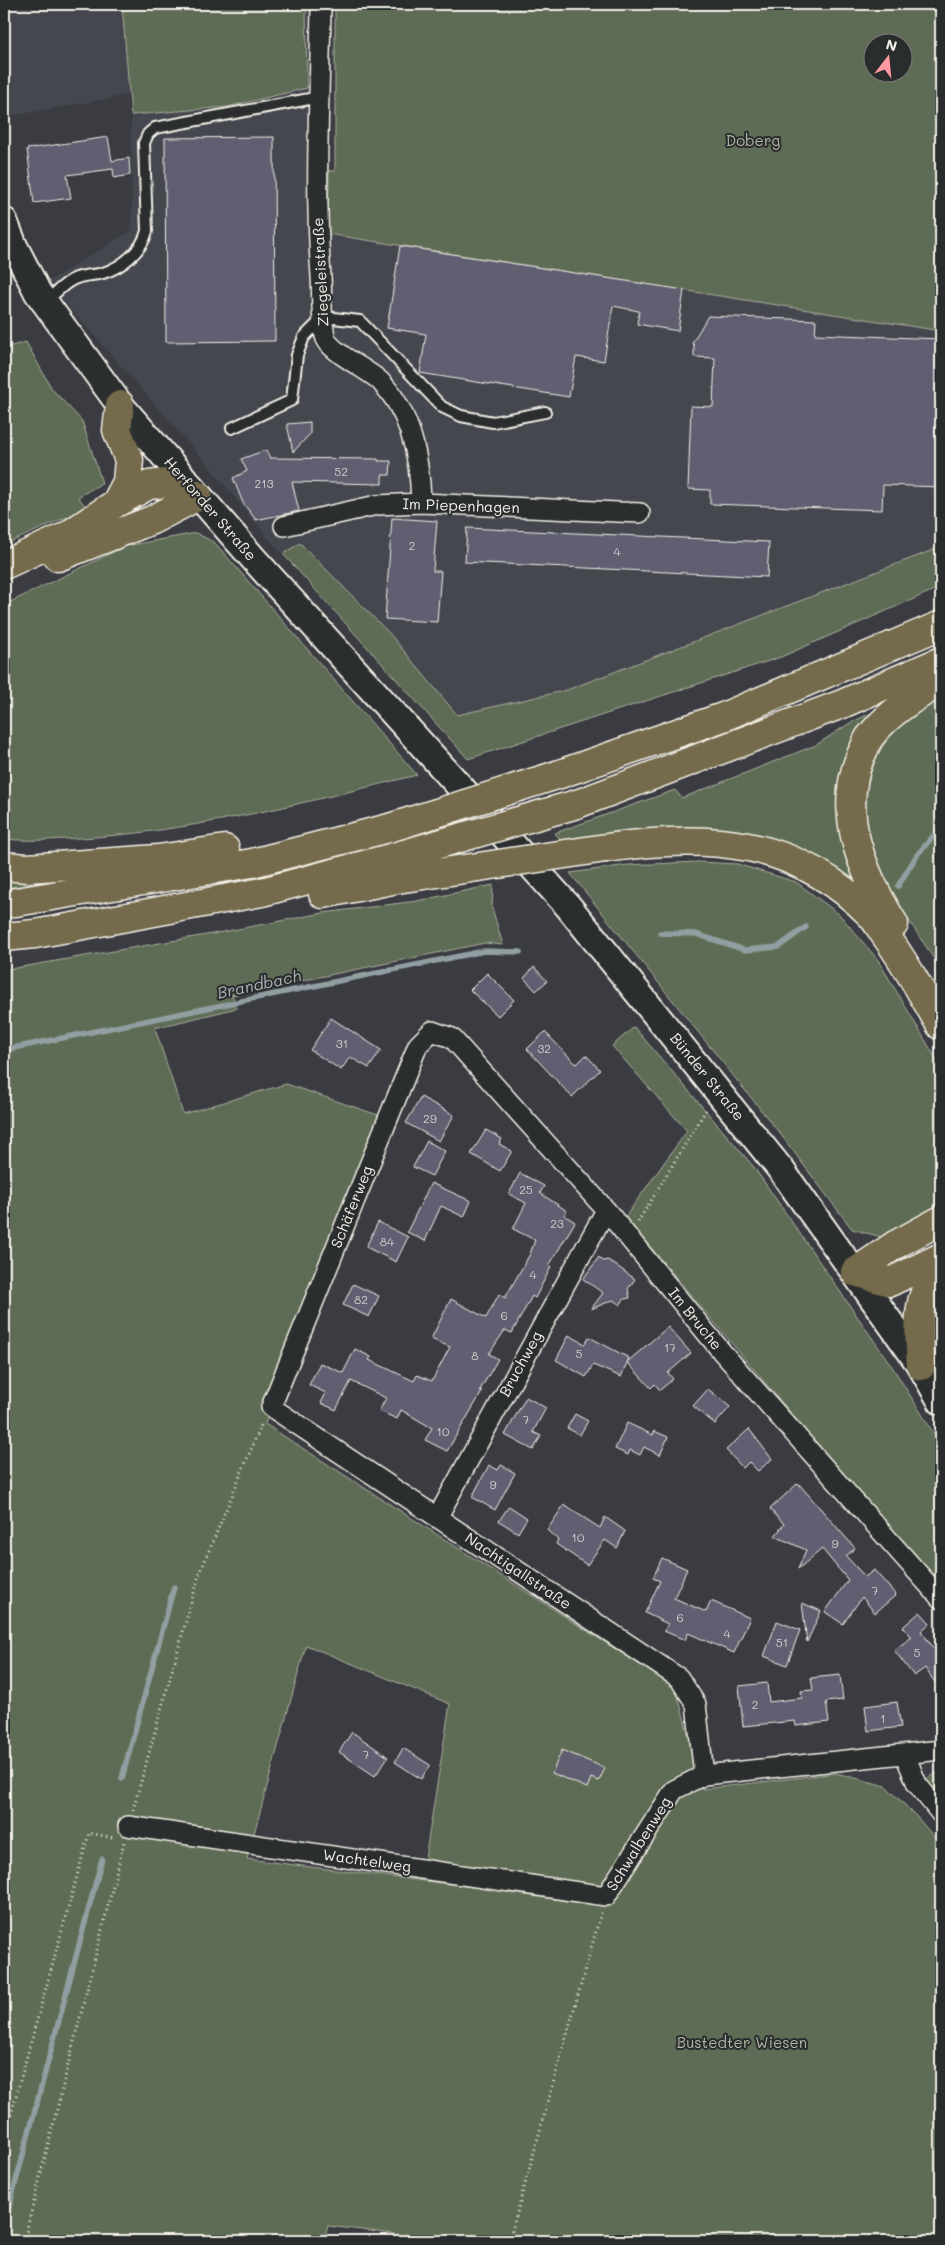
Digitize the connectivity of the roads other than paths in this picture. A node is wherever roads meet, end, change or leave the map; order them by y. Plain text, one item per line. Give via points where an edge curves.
1 (321, 4) edge
2 (320, 97) junction
3 (4, 221) edge
4 (45, 302) junction
5 (324, 317) junction
6 (120, 405) junction
7 (545, 412) dead end
8 (232, 428) dead end
9 (198, 496) junction
10 (116, 503) junction
11 (421, 503) junction
12 (640, 513) dead end
13 (284, 526) dead end
14 (4, 565) edge
15 (4, 580) edge
16 (941, 625) edge
17 (941, 661) edge
18 (941, 682) edge
19 (448, 773) joint
20 (389, 828) junction
21 (4, 866) edge
22 (395, 868) junction
23 (4, 904) edge
24 (4, 937) edge
25 (941, 999) edge
26 (941, 1026) edge
27 (452, 1038) joint
28 (606, 1210) junction
29 (941, 1220) edge
30 (941, 1258) edge
31 (855, 1272) junction
32 (921, 1366) junction
33 (941, 1401) edge
34 (271, 1407) joint
35 (436, 1518) junction
36 (941, 1599) edge
37 (941, 1750) edge
38 (906, 1754) junction
39 (704, 1775) junction
40 (941, 1814) edge
41 (128, 1826) road end
42 (606, 1896) joint

1 - 2 street, Ziegeleistraße
2 - 4 lane via 155,128 144,143 145,240 126,261 102,274 81,276 70,281
2 - 5 street, Ziegeleistraße via 318,236
3 - 4 main road, Herforder Straße
4 - 6 main road, Herforder Straße
5 - 7 lane via 360,321 442,407 461,416 493,422
5 - 8 lane via 304,337 297,355 292,400
5 - 11 street, Ziegeleistraße via 325,338 337,351 379,380 404,416 421,483
6 - 9 main road, Herforder Straße
6 - 10 highway via 116,430 129,460 126,482
9 - 10 highway via 167,483 149,485
9 - 15 highway via 152,520
9 - 19 main road, Herforder Straße
10 - 14 highway via 67,536
11 - 12 street, Im Piepenhagen
11 - 13 street, Im Piepenhagen via 377,505
16 - 20 highway, bridge via 723,717 557,775
17 - 22 highway, bridge via 842,704
18 - 25 highway via 896,710 868,739 854,772 850,806 858,848 873,890
19 - 31 main road, Bünder Straße via 568,906 782,1171
20 - 21 highway via 364,819 248,845 158,859 27,868
20 - 23 highway via 252,863
22 - 24 highway
22 - 26 highway, bridge via 630,844 696,841 739,844 775,853 815,872 872,915 905,963
27 - 28 street, Im Bruche
27 - 34 street, Schäferweg via 432,1031 418,1045
28 - 35 street, Bruchweg
28 - 36 street, Im Bruche via 722,1352
29 - 31 highway
30 - 31 highway via 890,1282
30 - 32 highway via 927,1282 921,1305
31 - 32 main road, Bünder Straße
32 - 33 main road, Bünder Straße
34 - 35 street, Nachtigallstraße
35 - 39 street, Nachtigallstraße via 679,1678 696,1704
37 - 38 street
38 - 39 street, Schwalbenweg
38 - 40 street via 917,1784
39 - 42 street, Schwalbenweg via 674,1790
41 - 42 street, Wachtelweg

